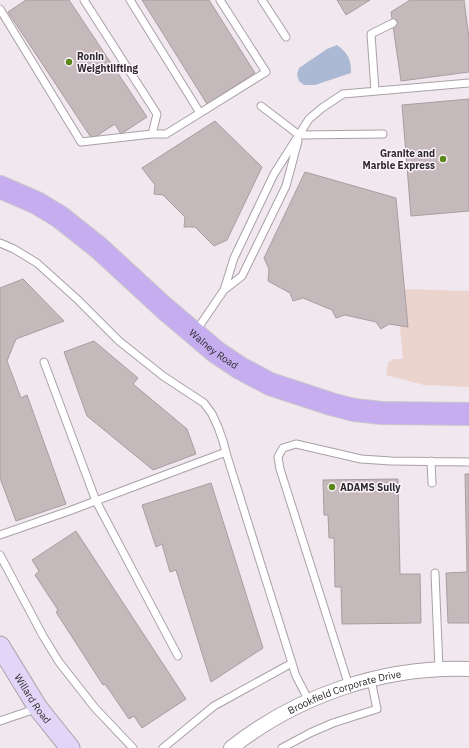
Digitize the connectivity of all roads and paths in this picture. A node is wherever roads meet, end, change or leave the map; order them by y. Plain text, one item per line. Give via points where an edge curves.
1 (84, 0) edge
2 (130, 0) edge
3 (220, 0) edge
4 (262, 0) edge
5 (0, 9) edge
6 (393, 23) dead end
7 (286, 37) dead end
8 (469, 83) edge
9 (375, 91) junction
10 (261, 106) dead end
11 (200, 113) junction
12 (152, 134) junction
13 (384, 134) dead end
14 (299, 135) junction
15 (0, 187) edge
16 (0, 243) edge
17 (224, 290) junction
18 (194, 334) junction
19 (44, 362) dead end
20 (469, 414) edge
21 (226, 452) junction
22 (431, 461) junction
23 (469, 462) edge
24 (432, 483) dead end
25 (96, 501) junction
26 (0, 535) edge
27 (0, 555) edge
28 (434, 573) dead end
29 (0, 646) edge
30 (178, 656) dead end
31 (292, 664) junction
32 (439, 669) junction
33 (469, 669) edge
34 (371, 680) junction
35 (349, 686) junction
36 (309, 700) junction
37 (38, 708) junction
38 (0, 721) edge
39 (70, 748) edge
40 (133, 748) edge
41 (163, 748) edge
42 (232, 748) edge
43 (282, 748) edge

1 - 12 lane via 157,114
2 - 11 lane
3 - 11 lane via 266,72
4 - 7 lane
5 - 12 lane via 81,142
6 - 9 lane via 371,34
8 - 9 lane
9 - 14 lane via 343,94 309,119
10 - 14 lane
11 - 12 lane via 166,134
13 - 14 lane
14 - 17 lane via 274,174 234,258
14 - 17 lane via 286,186 242,276
15 - 18 main road, Walney Road via 37,203 70,225
16 - 21 lane via 36,263 124,346 204,404 218,427
17 - 18 lane
18 - 20 main road, Walney Road via 240,368 264,380 331,404 382,413
19 - 25 lane
21 - 25 lane
21 - 31 lane
22 - 23 lane
22 - 24 lane
22 - 35 lane via 361,459 296,444 283,448 278,457
25 - 26 lane
25 - 30 lane
27 - 40 lane via 59,662 95,708
28 - 32 lane
29 - 37 main road, Willard Road
31 - 36 lane
31 - 41 lane via 214,706
32 - 33 street, Brookfield Corporate Drive
32 - 34 street, Brookfield Corporate Drive via 401,673
34 - 35 street, Brookfield Corporate Drive
34 - 43 lane via 377,709 333,723
35 - 36 street, Brookfield Corporate Drive
36 - 42 street, Brookfield Corporate Drive via 274,718
37 - 38 lane
37 - 39 main road, Willard Road

